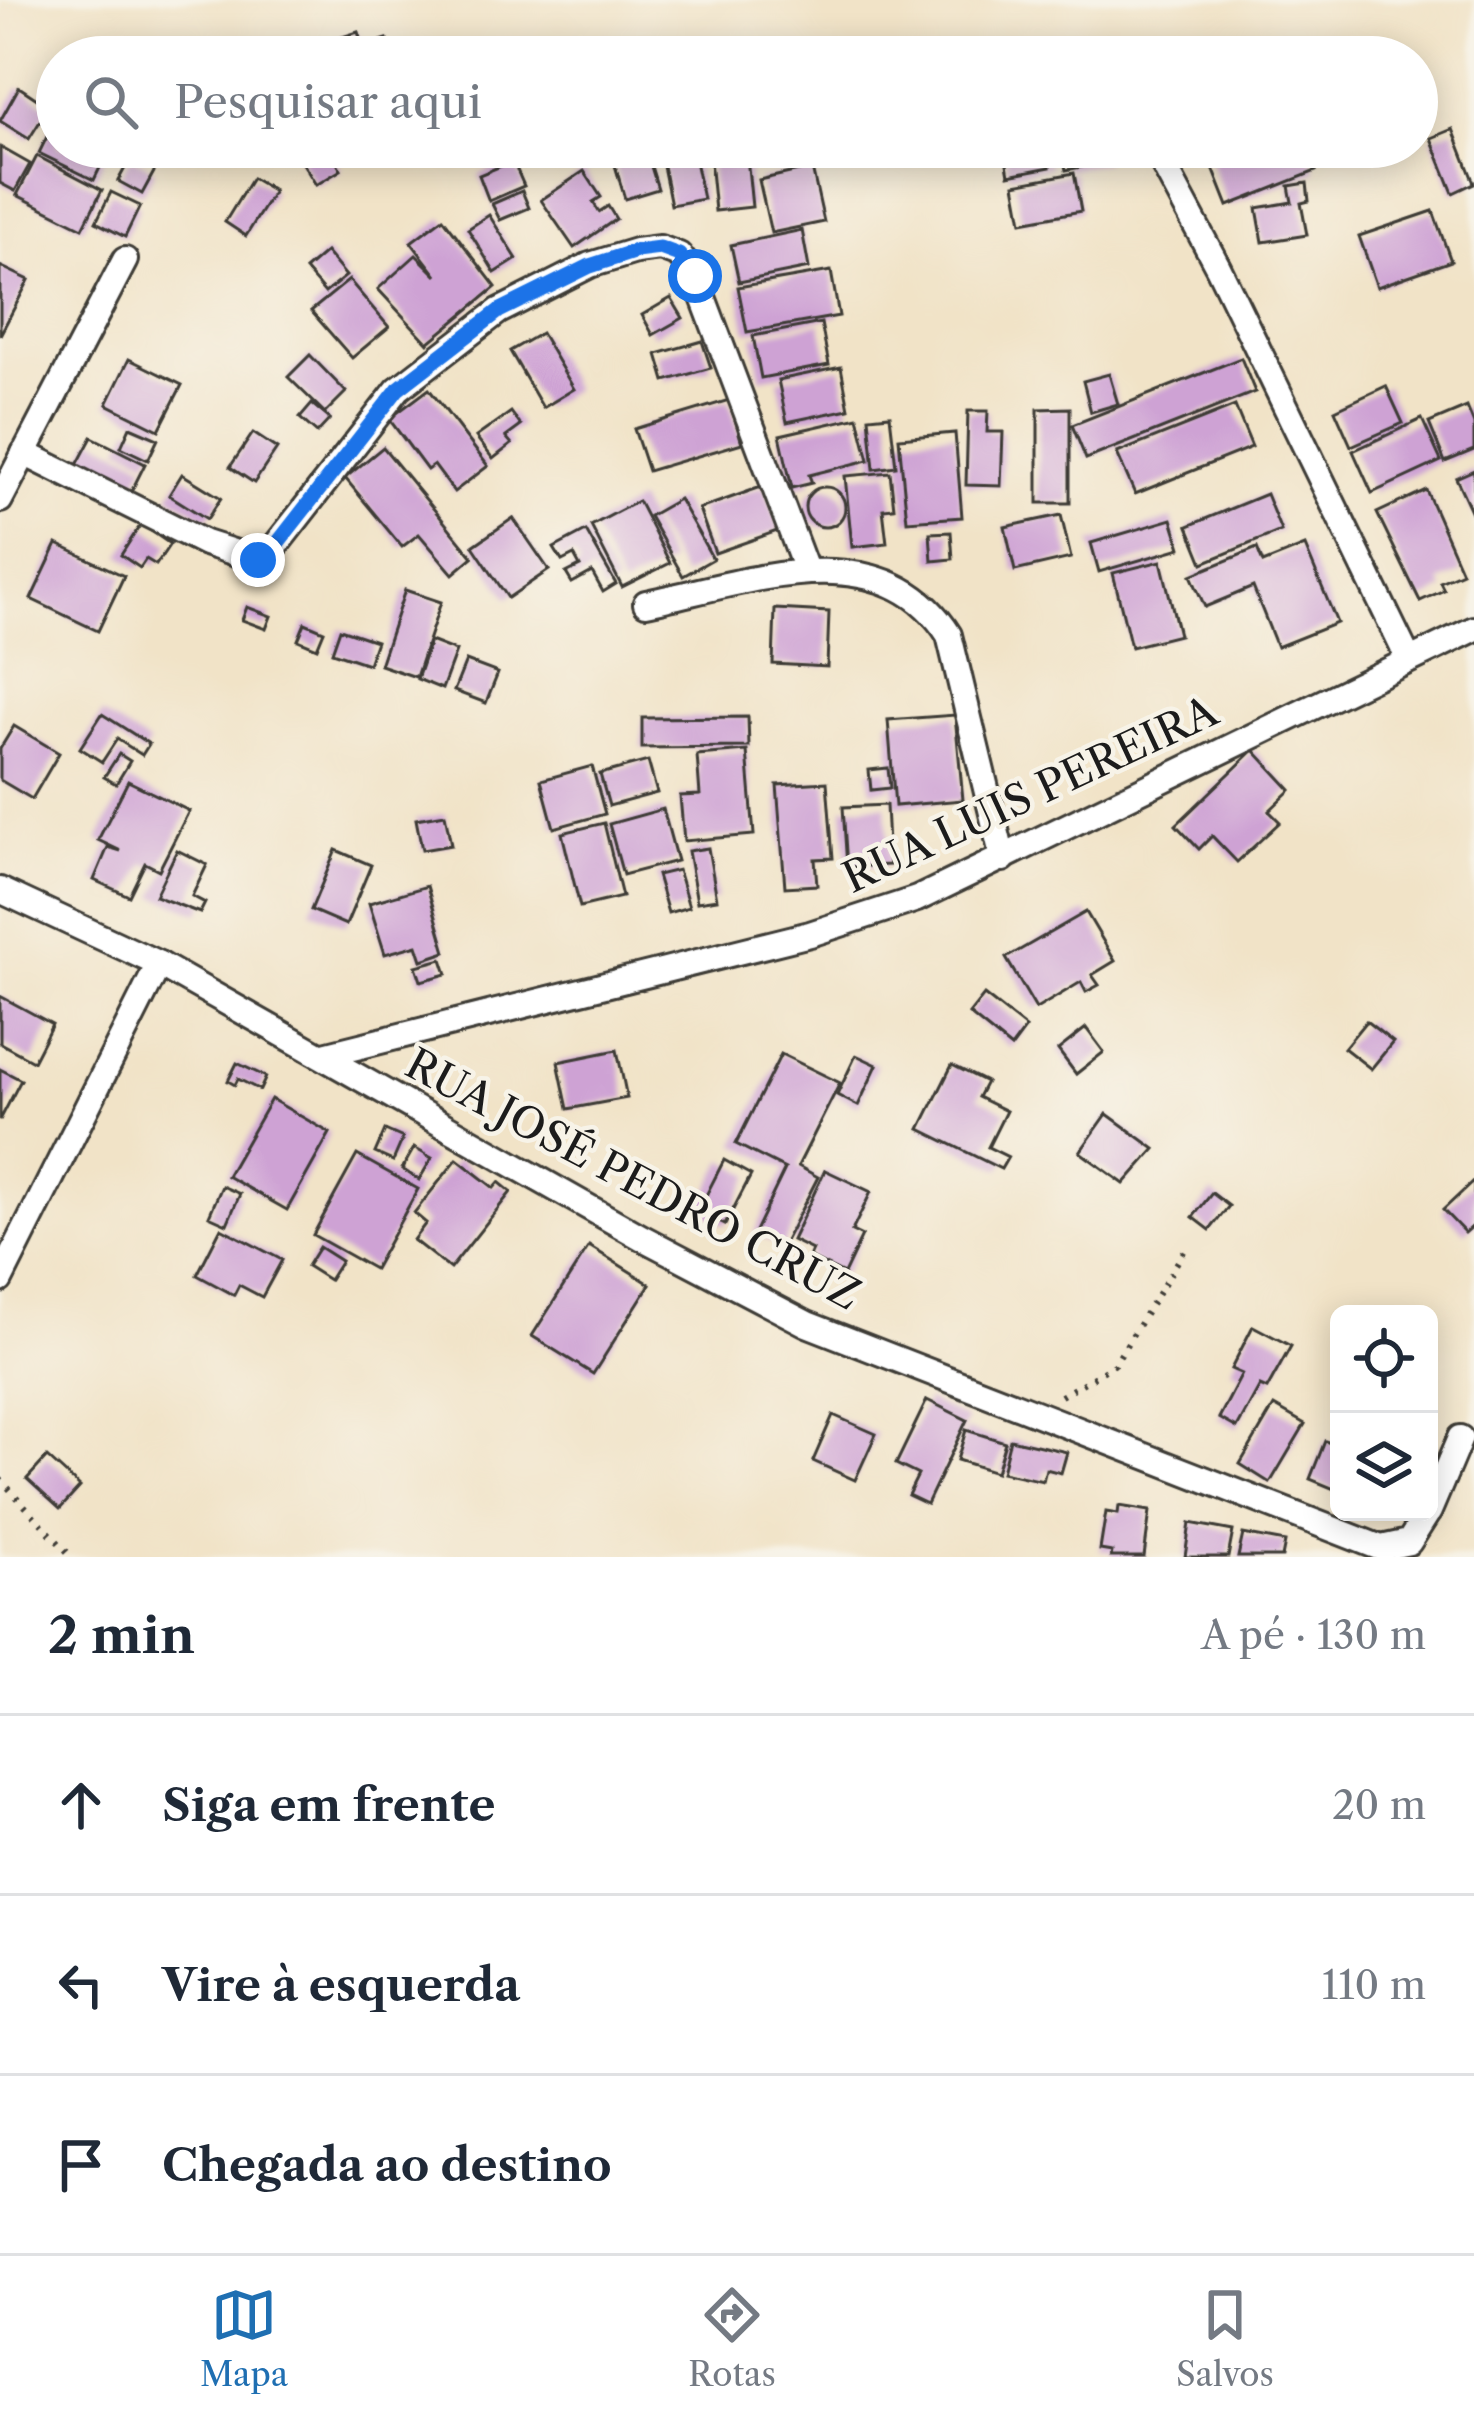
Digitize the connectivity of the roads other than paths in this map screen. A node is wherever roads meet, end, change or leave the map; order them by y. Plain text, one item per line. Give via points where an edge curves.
1 (1165, 168) edge
2 (125, 260) dead end
3 (24, 453) junction
4 (0, 500) edge
5 (806, 570) junction
6 (646, 603) dead end
7 (1474, 629) edge
8 (1408, 658) junction
9 (1003, 859) junction
10 (0, 890) edge
11 (159, 964) junction
12 (324, 1054) junction
13 (0, 1280) edge
14 (1460, 1438) dead end
15 (1438, 1490) edge
16 (1423, 1521) edge
17 (1380, 1553) edge

1 - 8 street
2 - 3 street
3 - 4 street
3 - 5 street via 205,543 258,560 398,389 499,311 590,266 660,248 679,255 695,276
5 - 6 street
5 - 9 street via 880,579 934,610 954,652
7 - 8 street, RUA LUIS PEREIRA
8 - 9 street, RUA LUIS PEREIRA
9 - 12 street, RUA LUIS PEREIRA via 810,934
10 - 11 street, RUA JOSÉ PEDRO CRUZ
11 - 12 street, RUA JOSÉ PEDRO CRUZ
11 - 13 street
12 - 17 street, RUA JOSÉ PEDRO CRUZ via 807,1324
14 - 15 street
16 - 17 street via 1409,1542

